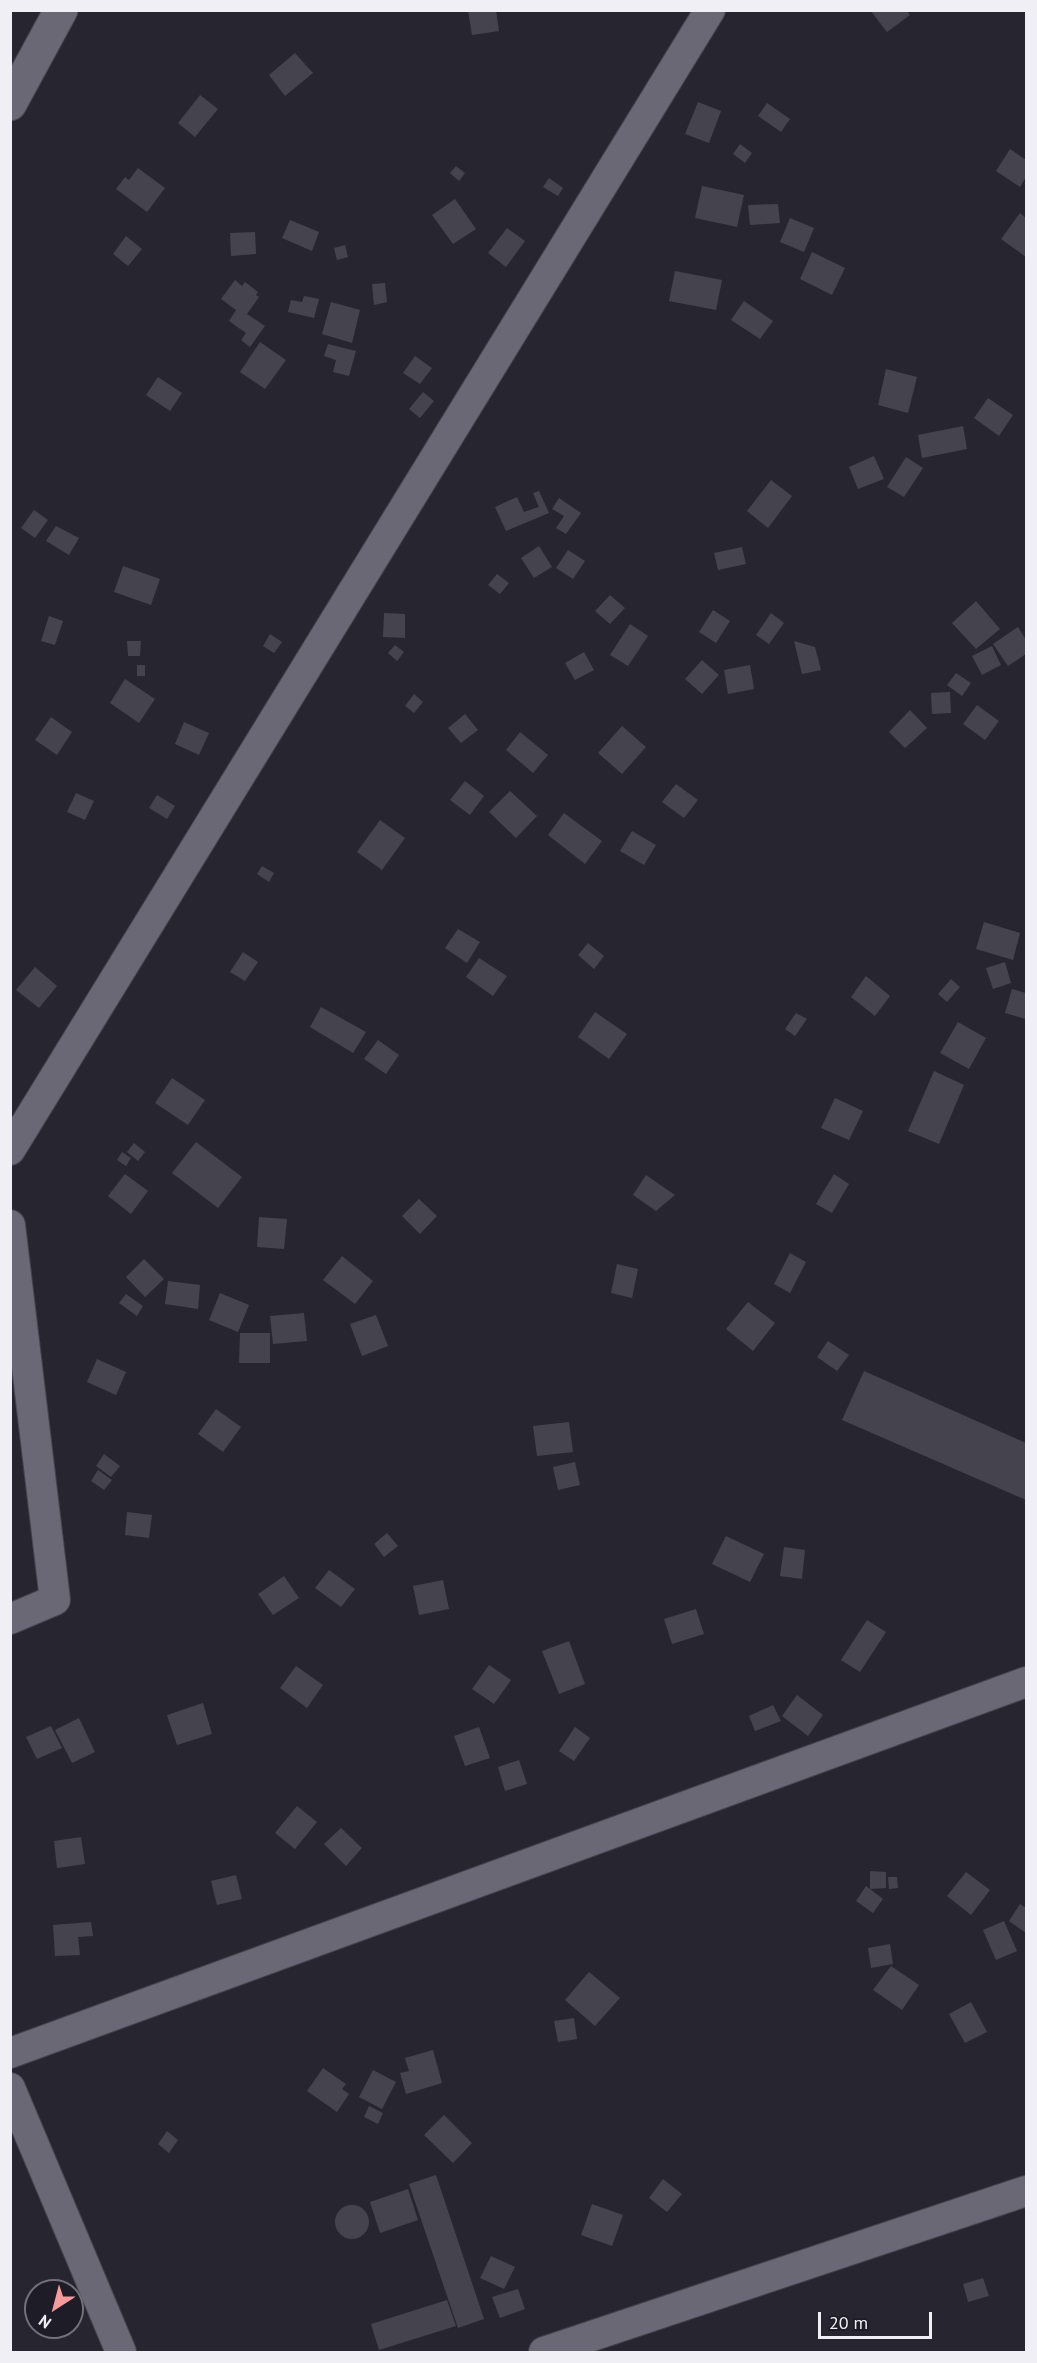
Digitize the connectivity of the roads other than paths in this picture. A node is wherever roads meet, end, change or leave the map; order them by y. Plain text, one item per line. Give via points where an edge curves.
1 (61, 10) edge
2 (710, 10) edge
3 (10, 104) edge
4 (10, 1150) edge
5 (10, 1225) edge
6 (10, 1619) edge
7 (1026, 1682) edge
8 (10, 2053) edge
9 (10, 2088) edge
10 (1026, 2191) edge
11 (121, 2352) edge
12 (544, 2352) edge

1 - 3 street
2 - 4 street
5 - 6 street via 55,1600
7 - 8 street
9 - 11 street
10 - 12 street

